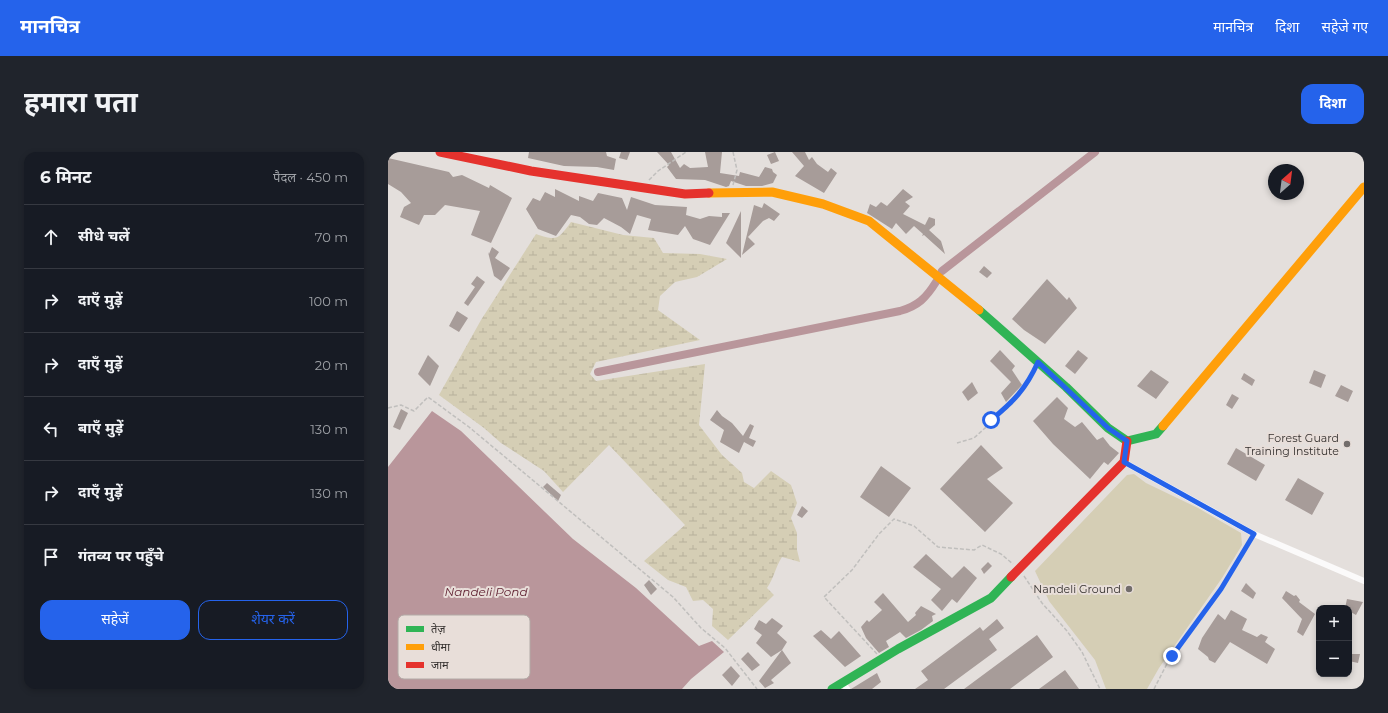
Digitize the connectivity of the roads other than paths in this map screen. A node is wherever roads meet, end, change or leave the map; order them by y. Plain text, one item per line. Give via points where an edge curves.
1 (440, 152) edge
2 (1364, 187) edge
3 (1127, 441) junction
4 (1124, 462) junction
5 (1364, 581) edge
6 (845, 686) edge
7 (832, 689) edge

1 - 3 main road via 531,172 685,194 772,192 823,204 869,221 968,300 1108,428
2 - 3 main road via 1156,434
3 - 4 main road
4 - 5 street via 1254,534
4 - 6 main road via 991,598 882,659
6 - 7 main road

